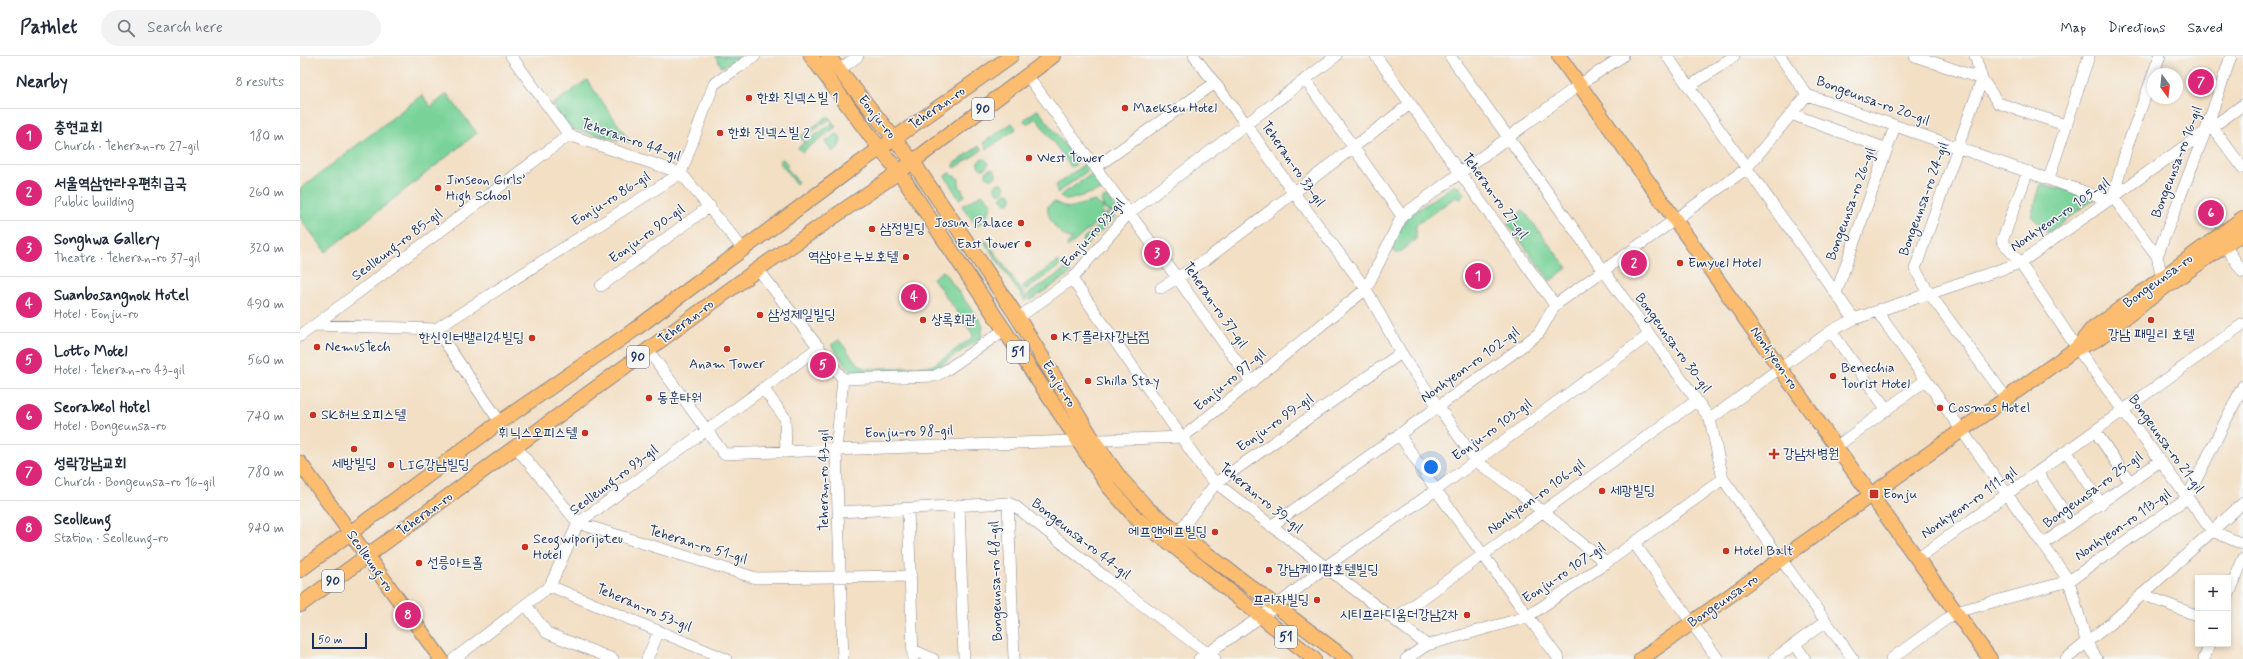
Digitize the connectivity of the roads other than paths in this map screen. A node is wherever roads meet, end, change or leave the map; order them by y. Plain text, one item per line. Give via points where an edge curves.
1 (511, 56) edge
2 (755, 56) edge
3 (811, 56) edge
4 (828, 56) edge
5 (858, 56) edge
6 (1011, 56) edge
7 (1053, 56) edge
8 (1194, 56) edge
9 (1336, 56) edge
10 (1376, 56) edge
11 (1450, 56) edge
12 (1559, 56) edge
13 (1623, 56) edge
14 (1667, 56) edge
15 (1734, 56) edge
16 (1780, 56) edge
17 (1915, 56) edge
18 (1975, 56) edge
19 (2089, 56) edge
20 (2160, 56) edge
21 (2231, 56) edge
22 (2155, 68) edge
23 (839, 70) junction
24 (1027, 75) junction
25 (1305, 79) junction
26 (1982, 79) junction
27 (1215, 83) junction
28 (1579, 85) junction
29 (1689, 87) junction
30 (2147, 91) edge
31 (1807, 95) junction
32 (1410, 104) junction
33 (2243, 105) edge
34 (1791, 114) junction
35 (1246, 124) junction
36 (2065, 125) junction
37 (1895, 126) junction
38 (2209, 128) junction
39 (569, 135) junction
40 (1509, 137) junction
41 (894, 138) junction
42 (1959, 147) junction
43 (1354, 148) junction
44 (880, 149) junction
45 (1887, 149) junction
46 (913, 162) junction
47 (1096, 168) junction
48 (2243, 168) edge
49 (1746, 169) junction
50 (2028, 171) junction
51 (899, 172) junction
52 (682, 173) junction
53 (1461, 174) junction
54 (2049, 178) junction
55 (1294, 193) junction
56 (2110, 198) junction
57 (710, 206) junction
58 (1129, 213) junction
59 (1402, 216) junction
60 (2243, 218) edge
61 (1676, 220) junction
62 (2243, 233) edge
63 (2224, 246) junction
64 (743, 249) junction
65 (2157, 256) junction
66 (2020, 263) junction
67 (758, 269) junction
68 (1604, 272) junction
69 (2243, 272) edge
70 (1178, 278) junction
71 (2162, 278) junction
72 (1072, 279) junction
73 (601, 286) dead end
74 (1162, 288) dead end
75 (1366, 290) junction
76 (1836, 293) junction
77 (1929, 294) junction
78 (1555, 305) junction
79 (1880, 309) junction
80 (1018, 318) junction
81 (1854, 319) junction
82 (2243, 324) edge
83 (315, 325) junction
84 (436, 329) junction
85 (1004, 330) junction
86 (1831, 331) junction
87 (1649, 335) junction
88 (300, 336) edge
89 (819, 347) junction
90 (2077, 348) junction
91 (648, 350) junction
92 (1402, 353) junction
93 (1780, 368) junction
94 (843, 379) junction
95 (1926, 380) junction
96 (1252, 383) junction
97 (2243, 386) edge
98 (763, 388) junction
99 (2007, 399) junction
100 (1696, 401) junction
101 (1439, 406) junction
102 (1887, 410) junction
103 (2124, 411) junction
104 (1710, 419) junction
105 (500, 422) junction
106 (707, 430) junction
107 (1963, 431) junction
108 (2095, 431) junction
109 (1399, 434) junction
110 (1183, 437) junction
111 (1094, 441) junction
112 (1077, 442) junction
113 (516, 447) junction
114 (1836, 447) junction
115 (836, 450) junction
116 (786, 452) junction
117 (2067, 452) junction
118 (1476, 461) junction
119 (2160, 461) junction
120 (300, 463) edge
121 (2038, 473) junction
122 (1723, 479) junction
123 (2130, 482) junction
124 (1216, 483) junction
125 (1436, 490) junction
126 (2007, 494) junction
127 (1872, 495) junction
128 (2187, 498) junction
129 (1008, 503) junction
130 (2243, 503) edge
131 (2101, 504) junction
132 (958, 505) junction
133 (908, 509) junction
134 (838, 512) junction
135 (1542, 512) junction
136 (578, 523) junction
137 (2072, 523) junction
138 (1271, 526) junction
139 (2212, 531) junction
140 (350, 532) junction
141 (1179, 532) junction
142 (1634, 543) junction
143 (2043, 544) junction
144 (2243, 544) edge
145 (1482, 554) junction
146 (367, 557) junction
147 (1917, 559) junction
148 (2243, 559) edge
149 (1781, 560) junction
150 (1606, 563) junction
151 (1325, 567) junction
152 (300, 570) edge
153 (840, 576) junction
154 (911, 576) junction
155 (2069, 581) junction
156 (550, 586) junction
157 (2231, 589) edge
158 (2142, 594) junction
159 (300, 605) edge
160 (526, 605) junction
161 (1275, 607) junction
162 (1956, 612) junction
163 (2195, 615) edge
164 (1259, 616) junction
165 (1527, 617) junction
166 (1394, 620) junction
167 (1825, 622) junction
168 (1692, 623) junction
169 (659, 631) junction
170 (1795, 644) junction
171 (2086, 644) junction
172 (1427, 645) junction
173 (2209, 647) edge
174 (913, 655) edge
175 (1207, 657) edge
176 (441, 659) edge
177 (454, 659) edge
178 (613, 659) edge
179 (647, 659) edge
180 (726, 659) edge
181 (843, 659) edge
182 (933, 659) edge
183 (964, 659) edge
184 (1014, 659) edge
185 (1314, 659) edge
186 (1346, 659) edge
187 (1406, 659) edge
188 (1560, 659) edge
189 (1641, 659) edge
190 (1718, 659) edge
191 (1774, 659) edge
192 (1805, 659) edge
193 (1853, 659) edge
194 (1891, 659) edge
195 (1990, 659) edge
196 (2066, 659) edge
197 (2097, 659) edge
198 (2204, 659) edge

1 - 39 street
2 - 52 street via 714,84
3 - 44 main road, Eonju-ro / 51
4 - 23 main road, Eonju-ro / 51
5 - 23 street
6 - 41 main road, Teheran-ro / 90
7 - 24 main road, Teheran-ro / 90
8 - 27 street, Teheran-ro 33-gil
9 - 25 street, Eonju-ro 93-gil
10 - 32 street, Teheran-ro 27-gil
11 - 40 street, Bongeunsa-ro 30-gil
12 - 28 main road, Nonhyeon-ro
13 - 28 street
14 - 29 street, Bongeunsa-ro 26-gil
15 - 29 street
16 - 31 street, Bongeunsa-ro 20-gil
17 - 26 street
18 - 26 street
19 - 36 street
20 - 22 street
21 - 38 street, Bongeunsa-ro 16-gil
23 - 41 main road, Eonju-ro / 51
24 - 46 main road, Teheran-ro / 90
24 - 47 street, Teheran-ro 37-gil
25 - 35 street, Eonju-ro 93-gil
25 - 43 street
26 - 36 street via 1998,103
26 - 42 street, Bongeunsa-ro 24-gil
27 - 35 street, Teheran-ro 33-gil
27 - 47 street
28 - 40 street
28 - 61 main road, Nonhyeon-ro
29 - 49 street, Bongeunsa-ro 26-gil
30 - 56 street
31 - 34 street, Nonhyeon-ro 102-gil
31 - 37 street, Bongeunsa-ro 20-gil
32 - 43 street
32 - 53 street, Teheran-ro 27-gil
33 - 38 street, Nonhyeon-ro 105-gil
34 - 45 street
34 - 49 street, Nonhyeon-ro 102-gil
35 - 55 street, Teheran-ro 33-gil
35 - 58 street, Eonju-ro 93-gil
36 - 54 street
37 - 42 street, Bongeunsa-ro 20-gil
37 - 45 street, Bongeunsa-ro 26-gil
38 - 48 street
38 - 56 street, Nonhyeon-ro 105-gil
38 - 65 street, Bongeunsa-ro 16-gil
39 - 52 street, Teheran-ro 44-gil
39 - 83 street, Seolleung-ro 85-gil
40 - 53 street
40 - 68 street, Bongeunsa-ro 30-gil
41 - 44 main road, Teheran-ro / 90
41 - 46 main road, Eonju-ro / 51
42 - 50 street, Bongeunsa-ro 20-gil
42 - 77 street, Bongeunsa-ro 24-gil via 1915,269
43 - 55 street
43 - 59 street
44 - 51 main road, Eonju-ro / 51
44 - 64 main road, Teheran-ro / 90
45 - 76 street, Bongeunsa-ro 26-gil
46 - 51 main road, Teheran-ro / 90
46 - 80 main road, Eonju-ro / 51
47 - 58 street, Teheran-ro 37-gil
49 - 61 street, Nonhyeon-ro 102-gil
49 - 76 street, Bongeunsa-ro 26-gil
50 - 54 street, Bongeunsa-ro 20-gil
50 - 66 street, Bongeunsa-ro 21-gil via 2002,241
51 - 67 main road, Teheran-ro / 90
51 - 85 main road, Eonju-ro / 51
52 - 57 street, Teheran-ro 44-gil
52 - 84 street, Eonju-ro 86-gil
53 - 59 street
53 - 78 street, Teheran-ro 27-gil
54 - 56 street, Bongeunsa-ro 20-gil
55 - 70 street
55 - 75 street, Teheran-ro 33-gil
56 - 65 street
56 - 66 street, Nonhyeon-ro 105-gil
57 - 64 street, Teheran-ro 44-gil
57 - 73 street, Eonju-ro 90-gil
58 - 70 street, Teheran-ro 37-gil
58 - 72 street, Eonju-ro 93-gil
59 - 75 street
60 - 71 main road, Bongeunsa-ro
61 - 68 street, Nonhyeon-ro 102-gil
61 - 93 main road, Nonhyeon-ro
62 - 63 main road, Bongeunsa-ro
63 - 69 street
63 - 90 main road, Bongeunsa-ro via 2096,340
64 - 105 main road, Teheran-ro / 90 via 634,330
65 - 71 street
66 - 77 street, Nonhyeon-ro 105-gil
66 - 90 street, Bongeunsa-ro 21-gil
67 - 89 street
67 - 91 main road, Teheran-ro / 90
68 - 78 street, Nonhyeon-ro 102-gil
68 - 87 street, Bongeunsa-ro 30-gil
70 - 74 street
70 - 96 street, Teheran-ro 37-gil
71 - 90 main road, Bongeunsa-ro via 2090,331
72 - 80 street, Eonju-ro 93-gil
72 - 110 street, Teheran-ro 39-gil
75 - 92 street, Teheran-ro 33-gil
75 - 96 street, Eonju-ro 97-gil via 1290,349
76 - 81 street, Bongeunsa-ro 26-gil
77 - 79 street, Nonhyeon-ro 105-gil
77 - 99 street, Bongeunsa-ro 24-gil
78 - 101 street, Nonhyeon-ro 102-gil via 1539,333
79 - 81 street, Nonhyeon-ro 105-gil
79 - 95 street via 1881,317
80 - 111 main road, Eonju-ro / 51
81 - 86 street, Nonhyeon-ro 105-gil
82 - 103 street, Nonhyeon-ro 111-gil
83 - 84 street
83 - 88 street, Seolleung-ro 85-gil
84 - 105 street
85 - 94 street via 935,376
85 - 112 main road, Eonju-ro / 51
86 - 93 street, Nonhyeon-ro 105-gil
86 - 102 street
87 - 100 street, Bongeunsa-ro 30-gil
87 - 118 street, Eonju-ro 103-gil
89 - 94 street
89 - 98 street, Seolleung-ro 93-gil
90 - 99 main road, Bongeunsa-ro
90 - 103 street, Bongeunsa-ro 21-gil
91 - 106 street
91 - 113 main road, Teheran-ro / 90
92 - 101 street, Teheran-ro 33-gil
92 - 124 street, Eonju-ro 99-gil
93 - 104 street
93 - 114 main road, Nonhyeon-ro
94 - 115 street, Teheran-ro 43-gil
95 - 102 street
95 - 107 street
96 - 110 street, Eonju-ro 97-gil
97 - 128 street, Nonhyeon-ro 113-gil
98 - 106 street, Seolleung-ro 93-gil
98 - 116 street via 785,418
99 - 107 main road, Bongeunsa-ro
100 - 104 street, Bongeunsa-ro 30-gil
100 - 135 street, Nonhyeon-ro 106-gil
101 - 109 street, Nonhyeon-ro 102-gil
101 - 118 street, Teheran-ro 33-gil
102 - 114 street
103 - 108 street, Nonhyeon-ro 111-gil
103 - 119 street, Bongeunsa-ro 21-gil
104 - 122 street, Bongeunsa-ro 30-gil
105 - 140 main road, Teheran-ro / 90
106 - 116 street, Eonju-ro 98-gil via 724,454
106 - 136 street, Seolleung-ro 93-gil
107 - 126 street, Bongeunsa-ro 25-gil
107 - 127 main road, Bongeunsa-ro
108 - 117 street, Nonhyeon-ro 111-gil
108 - 123 street
109 - 125 street
109 - 138 street, Nonhyeon-ro 102-gil
110 - 111 street
110 - 124 street, Teheran-ro 39-gil
111 - 112 street, Eonju-ro 98-gil
111 - 141 main road, Eonju-ro / 51 via 1120,478 1150,510
112 - 115 street, Eonju-ro 98-gil
112 - 164 main road, Eonju-ro / 51 via 1108,488 1137,519
113 - 136 street
113 - 146 main road, Teheran-ro / 90
114 - 127 main road, Nonhyeon-ro
115 - 116 street, Eonju-ro 98-gil
115 - 134 street, Teheran-ro 43-gil
117 - 121 street, Nonhyeon-ro 111-gil
117 - 131 street
118 - 125 street, Eonju-ro 103-gil
118 - 135 street, Teheran-ro 33-gil
119 - 123 street, Bongeunsa-ro 25-gil
119 - 128 street, Bongeunsa-ro 21-gil
120 - 140 main road, Seolleung-ro
121 - 126 street, Nonhyeon-ro 111-gil
121 - 137 street, Nonhyeon-ro 111-gil
122 - 142 street, Eonju-ro 107-gil
122 - 149 street, Bongeunsa-ro 30-gil
123 - 131 street, Bongeunsa-ro 25-gil
124 - 138 street, Teheran-ro 39-gil
124 - 141 street, Eonju-ro 99-gil
125 - 145 street
125 - 151 street, Eonju-ro 103-gil
126 - 143 street, Bongeunsa-ro 25-gil
126 - 147 street, Nonhyeon-ro 111-gil
127 - 147 main road, Nonhyeon-ro
127 - 149 main road, Bongeunsa-ro
128 - 139 street, Bongeunsa-ro 21-gil
128 - 155 street, Nonhyeon-ro 113-gil
129 - 132 street, Bongeunsa-ro 44-gil
129 - 175 street, Bongeunsa-ro 44-gil
129 - 184 street, Bongeunsa-ro 48-gil
130 - 139 street
131 - 137 street, Bongeunsa-ro 25-gil
132 - 133 street, Bongeunsa-ro 44-gil
132 - 183 street
133 - 134 street, Bongeunsa-ro 44-gil
133 - 154 street
134 - 153 street, Teheran-ro 43-gil
135 - 145 street, Nonhyeon-ro 106-gil
135 - 150 street, Teheran-ro 33-gil
136 - 153 street, Teheran-ro 51-gil via 756,578
136 - 156 street, Seolleung-ro 93-gil
137 - 143 street, Bongeunsa-ro 25-gil
138 - 151 street, Teheran-ro 39-gil
139 - 144 street
139 - 158 street
140 - 146 main road, Seolleung-ro
140 - 152 main road, Teheran-ro / 90
141 - 161 main road, Eonju-ro / 51
142 - 150 street, Eonju-ro 107-gil
142 - 168 street
143 - 155 street, Bongeunsa-ro 25-gil
145 - 165 street
145 - 166 street, Nonhyeon-ro 106-gil
146 - 159 main road, Teheran-ro / 90
146 - 176 main road, Seolleung-ro
147 - 162 main road, Nonhyeon-ro
148 - 157 street
149 - 167 street, Bongeunsa-ro 30-gil
149 - 168 main road, Bongeunsa-ro
150 - 165 street, Eonju-ro 107-gil
151 - 161 street, Eonju-ro 103-gil
151 - 166 street, Teheran-ro 39-gil
153 - 154 street, Teheran-ro 51-gil
153 - 181 street, Teheran-ro 43-gil
154 - 174 street
155 - 162 street, Nonhyeon-ro 113-gil
155 - 171 street, Bongeunsa-ro 25-gil
156 - 160 street, Seolleung-ro 93-gil
156 - 169 street, Teheran-ro 53-gil
158 - 163 street
158 - 171 street
160 - 177 street, Seolleung-ro 93-gil
160 - 178 street via 546,633
161 - 164 street, Eonju-ro 103-gil
161 - 186 main road, Eonju-ro / 51
162 - 194 street
162 - 195 main road, Nonhyeon-ro
164 - 175 street, Eonju-ro 103-gil
164 - 185 main road, Eonju-ro / 51
165 - 172 street, Eonju-ro 107-gil
165 - 188 street
166 - 172 street, Teheran-ro 39-gil
167 - 170 street
167 - 193 street, Bongeunsa-ro 30-gil
168 - 189 main road, Bongeunsa-ro
168 - 190 street
169 - 179 street
169 - 180 street, Teheran-ro 53-gil
170 - 191 street
170 - 192 street
171 - 196 street
171 - 197 street, Bongeunsa-ro 25-gil
172 - 187 street, Eonju-ro 107-gil
173 - 198 street
174 - 182 street

